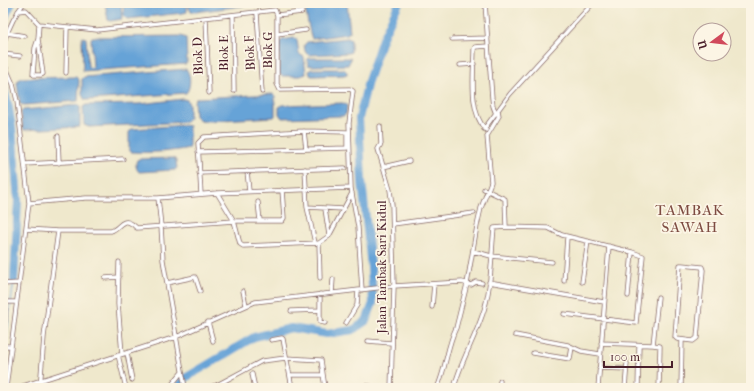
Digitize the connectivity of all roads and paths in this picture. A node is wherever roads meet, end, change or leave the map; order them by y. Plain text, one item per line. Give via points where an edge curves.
1 (24, 3) edge
2 (485, 3) edge
3 (593, 3) edge
4 (18, 11) junction
5 (257, 12) junction
6 (302, 12) dead end
7 (276, 13) junction
8 (233, 15) junction
9 (206, 18) junction
10 (39, 24) junction
11 (67, 27) junction
12 (306, 30) dead end
13 (7, 33) junction
14 (277, 34) junction
15 (25, 36) dead end
16 (488, 38) junction
17 (38, 39) junction
18 (452, 39) dead end
19 (3, 44) edge
20 (488, 46) junction
21 (3, 54) edge
22 (20, 56) dead end
23 (3, 61) edge
24 (474, 64) junction
25 (460, 65) dead end
26 (66, 73) dead end
27 (234, 92) dead end
28 (262, 92) dead end
29 (209, 93) dead end
30 (498, 113) junction
31 (3, 125) edge
32 (380, 126) dead end
33 (484, 129) junction
34 (304, 131) junction
35 (488, 132) junction
36 (3, 134) edge
37 (58, 136) dead end
38 (306, 149) junction
39 (198, 152) junction
40 (123, 159) dead end
41 (409, 161) dead end
42 (59, 163) junction
43 (24, 164) junction
44 (383, 167) junction
45 (345, 168) dead end
46 (305, 169) junction
47 (247, 171) junction
48 (199, 173) junction
49 (351, 188) junction
50 (484, 188) dead end
51 (305, 189) junction
52 (282, 190) junction
53 (488, 190) junction
54 (249, 191) junction
55 (218, 193) junction
56 (352, 193) junction
57 (201, 194) junction
58 (158, 198) junction
59 (258, 202) dead end
60 (29, 203) junction
61 (307, 207) junction
62 (325, 209) junction
63 (343, 209) junction
64 (474, 213) dead end
65 (234, 221) junction
66 (260, 221) junction
67 (393, 224) junction
68 (161, 226) junction
69 (506, 227) junction
70 (26, 229) junction
71 (58, 231) junction
72 (329, 236) junction
73 (567, 236) junction
74 (588, 241) junction
75 (317, 243) junction
76 (609, 246) junction
77 (473, 252) junction
78 (632, 252) junction
79 (491, 256) junction
80 (119, 262) dead end
81 (552, 262) dead end
82 (105, 278) dead end
83 (119, 278) junction
84 (320, 278) dead end
85 (333, 279) dead end
86 (564, 281) dead end
87 (489, 282) junction
88 (582, 282) dead end
89 (167, 283) junction
90 (482, 283) dead end
91 (3, 284) edge
92 (15, 284) junction
93 (434, 284) junction
94 (467, 284) junction
95 (394, 286) junction
96 (362, 290) junction
97 (200, 291) dead end
98 (242, 292) dead end
99 (332, 293) junction
100 (320, 294) junction
101 (628, 296) dead end
102 (658, 296) dead end
103 (9, 302) edge
104 (604, 302) junction
105 (246, 305) junction
106 (432, 307) dead end
107 (320, 310) junction
108 (291, 311) dead end
109 (564, 314) dead end
110 (602, 320) junction
111 (7, 322) edge
112 (208, 322) junction
113 (346, 323) dead end
114 (325, 324) dead end
115 (515, 335) dead end
116 (176, 337) junction
117 (213, 340) dead end
118 (271, 340) dead end
119 (682, 340) junction
120 (368, 341) dead end
121 (392, 343) junction
122 (601, 343) junction
123 (653, 345) junction
124 (7, 346) edge
125 (639, 346) junction
126 (572, 347) junction
127 (127, 353) junction
128 (533, 353) dead end
129 (120, 354) junction
130 (600, 354) junction
131 (286, 358) junction
132 (627, 363) dead end
133 (599, 368) junction
134 (627, 369) junction
135 (5, 370) edge
136 (182, 374) junction
137 (252, 374) dead end
138 (290, 375) junction
139 (323, 375) junction
140 (41, 380) junction
141 (132, 380) dead end
142 (500, 381) dead end
143 (367, 386) dead end
144 (217, 387) edge
145 (6, 388) edge
146 (17, 388) edge
147 (40, 388) edge
148 (126, 388) edge
149 (169, 388) edge
150 (185, 388) edge
151 (207, 388) edge
152 (255, 388) edge
153 (292, 388) edge
154 (326, 388) edge
155 (388, 388) edge
156 (391, 388) edge
157 (437, 388) edge
158 (454, 388) edge
159 (499, 388) edge
160 (598, 388) edge
161 (625, 388) edge
162 (638, 388) edge
163 (659, 388) edge
164 (681, 388) edge

1 - 4 street
2 - 16 street
3 - 30 street via 510,94
4 - 10 street via 26,10
4 - 13 street
5 - 7 street via 273,10
5 - 8 street
5 - 28 street, Blok F
6 - 7 street
7 - 14 street, Blok G
8 - 9 street
8 - 27 street, Blok E
9 - 11 street via 97,30
9 - 29 street, Blok D
10 - 11 street
10 - 17 street
11 - 26 street
12 - 14 street
13 - 15 street
13 - 19 street
14 - 49 street, Blok G via 277,84 280,90 353,90 349,123
16 - 18 street
16 - 20 street
17 - 17 street via 43,74 34,75 35,48
20 - 24 street via 474,48
20 - 30 street via 492,98
21 - 22 street
23 - 43 street via 15,92
24 - 25 street
24 - 33 street via 476,109
30 - 33 street
30 - 35 street
31 - 36 street
32 - 44 street, Jalan Tambak Sari Kidul via 381,144 378,149
33 - 35 street
34 - 38 street
34 - 38 street via 347,132 347,148
34 - 39 street via 204,137 198,143
35 - 53 street via 485,154 491,178
37 - 42 street
38 - 39 street
39 - 48 street
40 - 42 street
41 - 44 street
42 - 43 street
43 - 60 street
44 - 67 street, Jalan Tambak Sari Kidul via 392,198
45 - 46 street
46 - 47 street
46 - 51 street
47 - 48 street
47 - 54 street
48 - 57 street
49 - 51 street
49 - 56 street
50 - 53 street
51 - 52 street
51 - 61 street
52 - 54 street
52 - 66 street via 284,220
53 - 69 street via 505,200
53 - 77 street via 480,212
54 - 55 street
55 - 57 street
55 - 65 street
56 - 63 street
56 - 96 street via 358,227
57 - 58 street
58 - 60 street via 86,198
58 - 68 street
59 - 66 street
60 - 70 street
61 - 62 street
61 - 75 street
62 - 63 street
62 - 72 street
63 - 72 street
64 - 67 street
65 - 66 street
65 - 68 street
65 - 75 street via 241,245
67 - 95 street, Jalan Tambak Sari Kidul
68 - 71 street via 137,228 130,222 124,222 111,231
68 - 89 street
69 - 73 street via 548,228
69 - 79 street via 494,228
70 - 71 street
70 - 92 street
71 - 140 street
72 - 75 street
73 - 74 street
73 - 86 street
74 - 76 street
74 - 88 street
75 - 84 street
76 - 78 street
76 - 104 street
77 - 79 street
77 - 94 street
78 - 101 street
78 - 110 street via 641,254 644,259 636,323
79 - 81 street
79 - 87 street
80 - 83 street
82 - 83 street
83 - 129 street
85 - 99 street
87 - 104 street
87 - 158 street via 483,316
89 - 97 street via 195,277
89 - 116 street
90 - 94 street
91 - 92 street
92 - 103 street
93 - 94 street
93 - 95 street
93 - 106 street
94 - 157 street
95 - 96 street
95 - 121 street, Jalan Tambak Sari Kidul
96 - 99 street
96 - 113 street via 357,305
98 - 105 street
99 - 100 street
100 - 105 street via 266,300
100 - 107 street
102 - 123 street
103 - 111 street
103 - 111 street
104 - 110 street
105 - 112 street
107 - 108 street
107 - 114 street via 320,322
109 - 110 street
110 - 122 street
111 - 124 street
112 - 116 street
112 - 117 street
115 - 126 street
116 - 127 street
116 - 136 street
118 - 131 street via 283,338
119 - 119 street via 676,339 675,336 680,266 702,267 697,338 694,341
119 - 164 street
120 - 121 street
121 - 156 street, Jalan Tambak Sari Kidul
122 - 125 street
122 - 130 street
123 - 125 street
123 - 163 street via 661,348
124 - 135 street
125 - 162 street
126 - 128 street via 571,358
126 - 130 street
127 - 129 street
127 - 141 street
129 - 140 street
129 - 148 street
130 - 133 street
131 - 138 street
131 - 139 street via 321,360
131 - 144 street via 262,361
132 - 134 street
133 - 134 street
133 - 160 street
134 - 161 street
135 - 145 street
136 - 149 street
136 - 150 street
137 - 152 street
138 - 139 street
138 - 153 street
139 - 154 street
140 - 146 street
140 - 147 street
142 - 159 street
143 - 155 street
144 - 151 street

